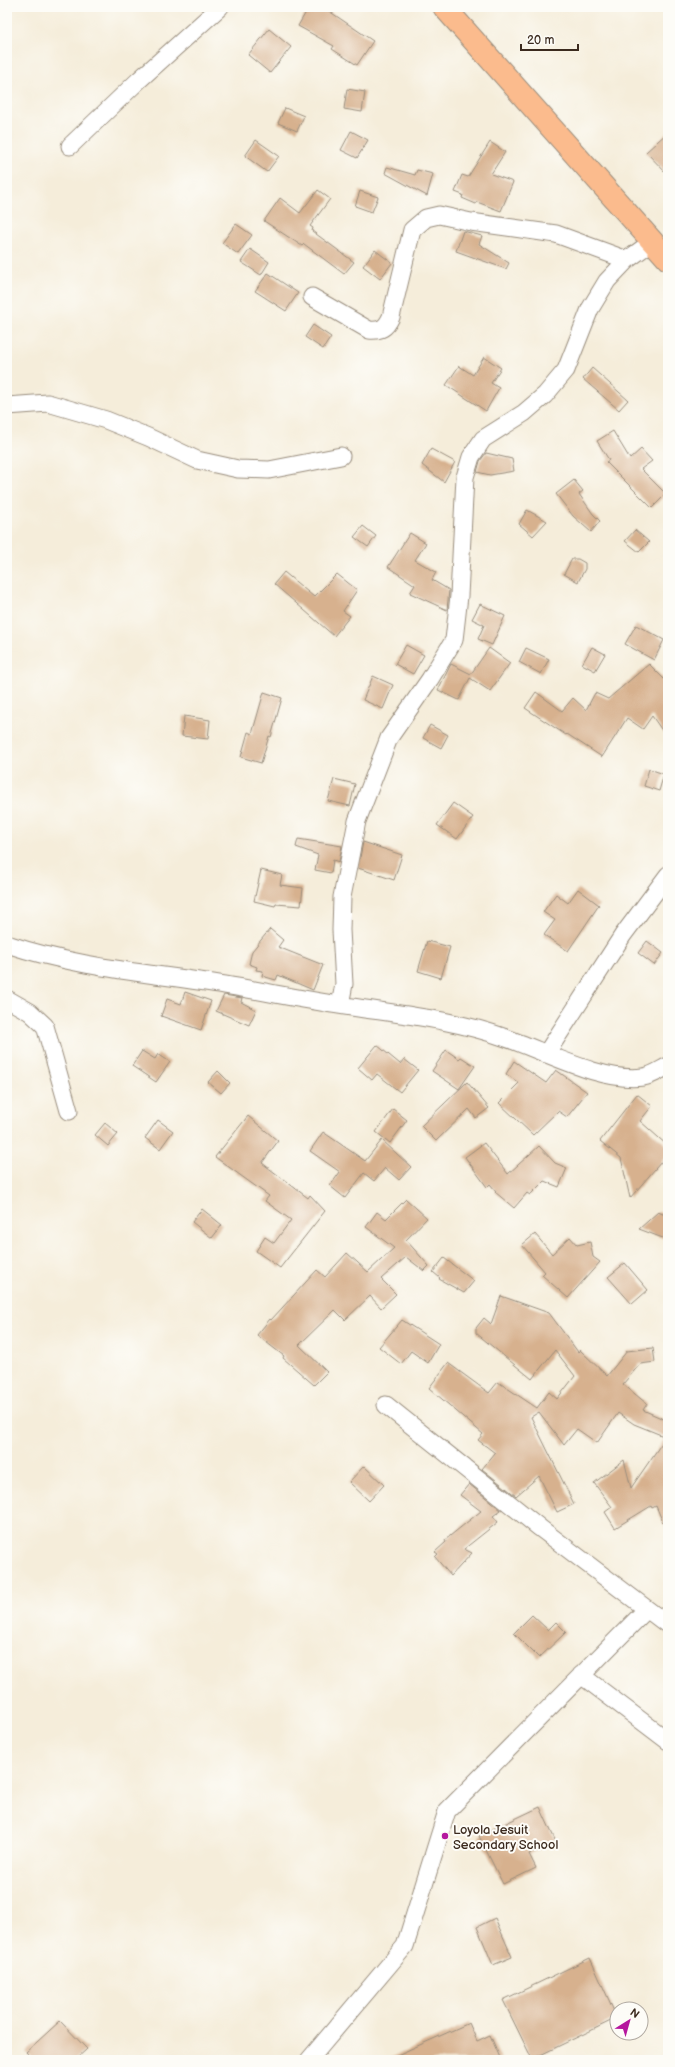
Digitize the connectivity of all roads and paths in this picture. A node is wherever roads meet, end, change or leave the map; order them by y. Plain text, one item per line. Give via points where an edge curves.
1 (220, 7) edge
2 (444, 7) edge
3 (70, 146) dead end
4 (653, 241) junction
5 (668, 259) edge
6 (626, 260) junction
7 (312, 297) dead end
8 (7, 406) edge
9 (341, 456) dead end
10 (668, 875) edge
11 (7, 944) edge
12 (7, 999) edge
13 (340, 1005) junction
14 (546, 1054) junction
15 (668, 1066) edge
16 (70, 1111) dead end
17 (386, 1405) dead end
18 (647, 1609) junction
19 (668, 1625) edge
20 (581, 1676) junction
21 (668, 1741) edge
22 (309, 2060) edge

1 - 3 street
2 - 4 main road
4 - 5 main road
4 - 6 street
6 - 7 street via 556,234 431,215 412,230 387,326 379,331 369,330
6 - 13 street via 607,281 590,308 566,370 545,395 524,413 483,439 471,457 465,477 459,596 454,640 389,738 357,821 342,897 344,984
8 - 9 street via 48,403 106,420 197,460 238,469 270,470
10 - 14 street via 623,935
11 - 13 street via 39,955 90,966
12 - 16 street via 30,1012 45,1026
13 - 14 street via 443,1020 506,1038
14 - 15 street via 583,1067 622,1076 642,1077
17 - 18 street via 540,1528
18 - 19 street
18 - 20 street
20 - 21 street
20 - 22 street via 447,1811 405,1946

